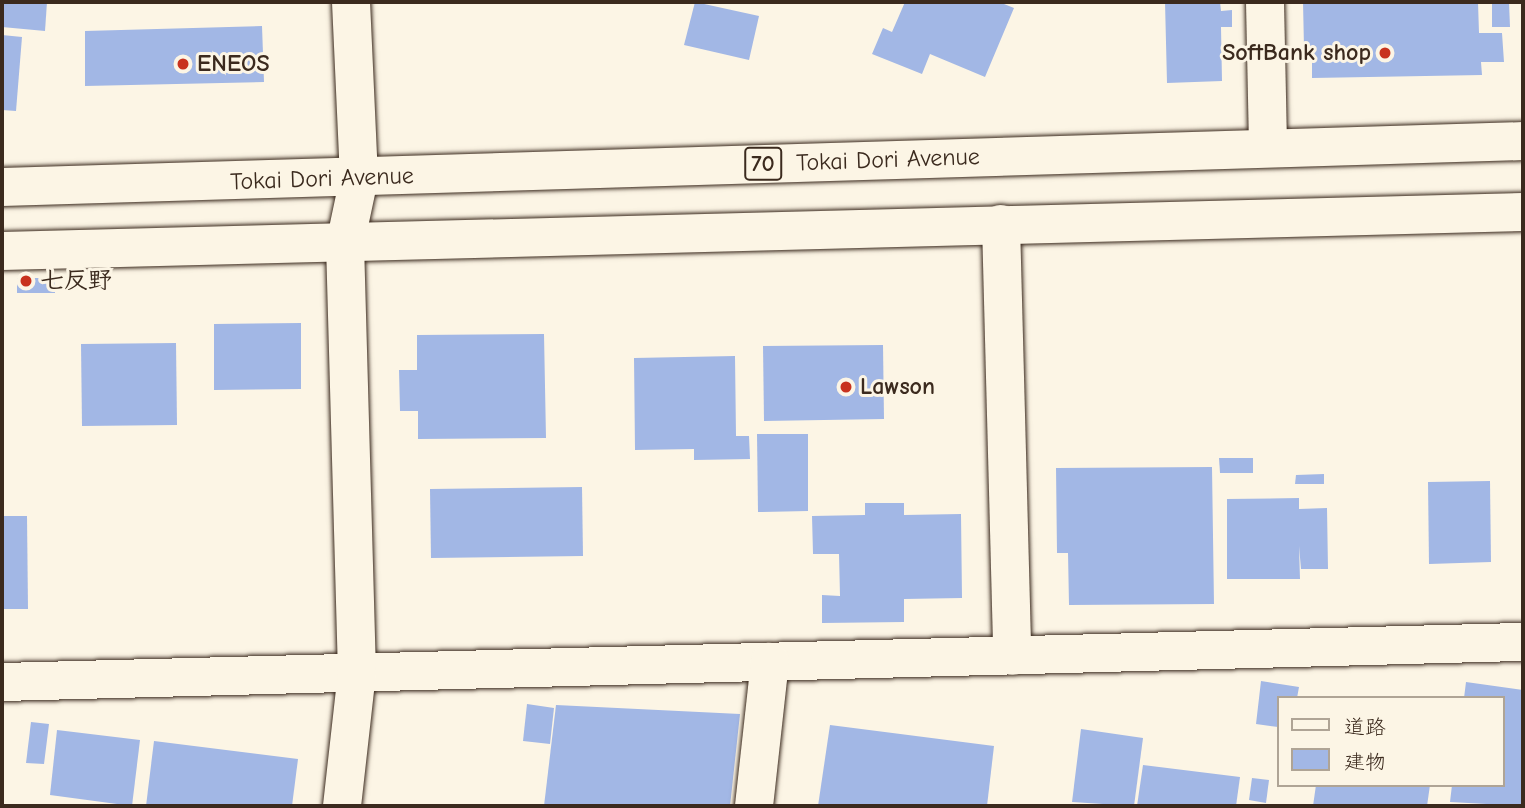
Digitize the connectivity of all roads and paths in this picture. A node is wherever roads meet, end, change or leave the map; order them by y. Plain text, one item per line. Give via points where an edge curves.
1 (351, 2) edge
2 (1265, 2) edge
3 (1523, 141) edge
4 (1268, 147) junction
5 (359, 178) junction
6 (2, 187) edge
7 (1523, 212) edge
8 (1001, 224) junction
9 (345, 244) junction
10 (2, 251) edge
11 (1523, 642) edge
12 (1012, 656) junction
13 (770, 662) junction
14 (357, 673) junction
15 (2, 682) edge
16 (342, 806) edge
17 (754, 806) edge

1 - 5 street
2 - 4 street
3 - 4 street, Tokai Dori Avenue / 70
4 - 5 street, Tokai Dori Avenue / 70
5 - 6 street, Tokai Dori Avenue / 70
5 - 9 street
7 - 8 street
8 - 9 street
8 - 12 street
9 - 10 street
9 - 14 street
11 - 12 street
12 - 13 street
13 - 14 street
13 - 17 street
14 - 15 street
14 - 16 street

